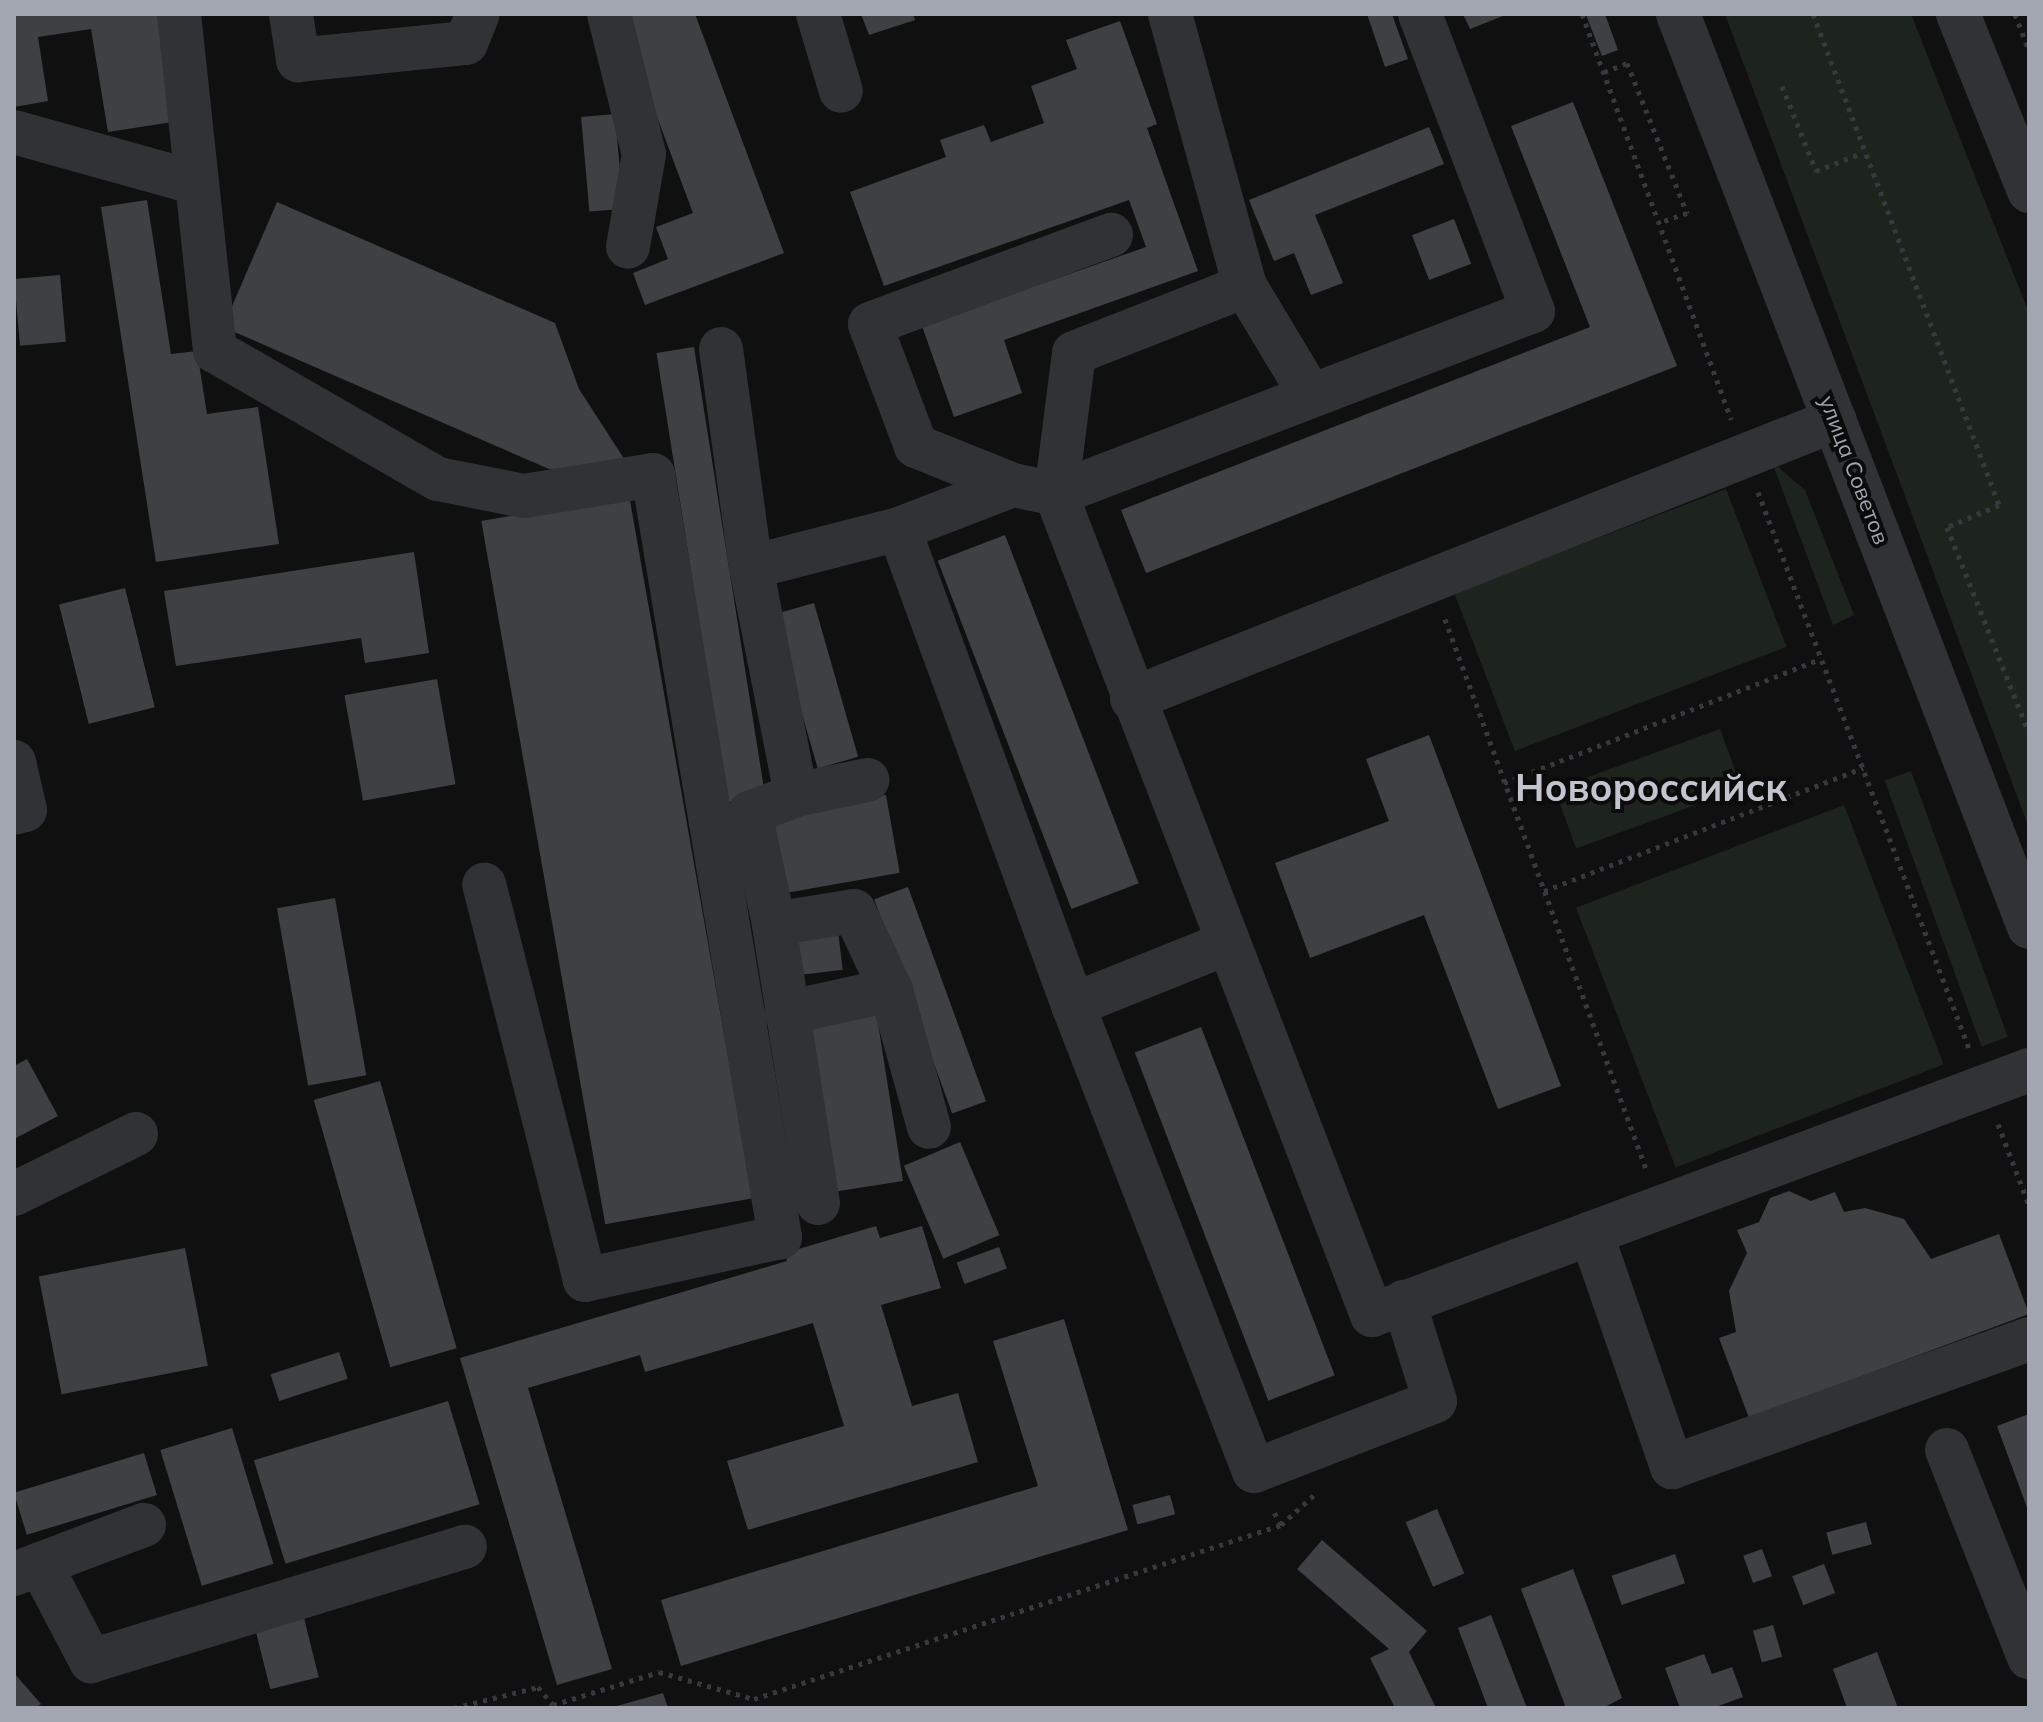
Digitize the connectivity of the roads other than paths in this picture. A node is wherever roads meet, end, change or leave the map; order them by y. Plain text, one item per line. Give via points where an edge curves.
1 (179, 14) edge
2 (291, 14) edge
3 (478, 14) edge
4 (609, 14) edge
5 (818, 14) edge
6 (1170, 14) edge
7 (1420, 14) edge
8 (1678, 14) edge
9 (1958, 14) edge
10 (841, 91) dead end
11 (14, 132) edge
12 (197, 183) junction
13 (2029, 191) edge
14 (1111, 235) dead end
15 (628, 247) dead end
16 (1245, 286) junction
17 (721, 349) dead end
18 (1311, 396) junction
19 (1835, 420) junction
20 (1013, 485) junction
21 (1056, 494) junction
22 (899, 529) junction
23 (751, 567) junction
24 (1132, 699) junction
25 (14, 762) edge
26 (867, 780) dead end
27 (796, 795) junction
28 (14, 813) edge
29 (484, 885) dead end
30 (774, 924) junction
31 (2029, 927) edge
32 (1227, 943) junction
33 (891, 990) junction
34 (1073, 1005) junction
35 (786, 1013) junction
36 (2029, 1070) edge
37 (929, 1127) dead end
38 (136, 1134) dead end
39 (14, 1194) edge
40 (818, 1203) dead end
41 (1591, 1233) junction
42 (1404, 1302) junction
43 (2029, 1339) edge
44 (1947, 1450) dead end
45 (144, 1525) dead end
46 (465, 1547) dead end
47 (27, 1569) edge
48 (2029, 1657) edge

1 - 12 street
2 - 3 street via 298,60 466,43
4 - 15 street via 644,154
5 - 10 street
6 - 16 street
7 - 18 street via 1533,311
8 - 19 street, улица Советов
9 - 13 street
11 - 12 street
12 - 29 street via 215,351 438,479 524,496 653,475 780,1237 585,1280
14 - 20 street via 870,324 916,446
16 - 18 street
16 - 21 street via 1074,353
17 - 23 street
18 - 21 street
19 - 24 street via 1742,452
19 - 31 street, улица Советов
20 - 21 street
20 - 22 street
21 - 24 street
22 - 23 street
22 - 34 street
23 - 27 street
24 - 32 street
25 - 28 street via 25,810
26 - 27 street
27 - 30 street via 750,813
30 - 33 street via 854,911
30 - 35 street
32 - 34 street
32 - 42 street via 1372,1315
33 - 35 street
33 - 37 street
34 - 42 street via 1254,1471 1435,1401
35 - 40 street
36 - 41 street
38 - 39 street
41 - 42 street
41 - 43 street via 1672,1467
44 - 48 street
45 - 47 street
46 - 47 street via 91,1661

